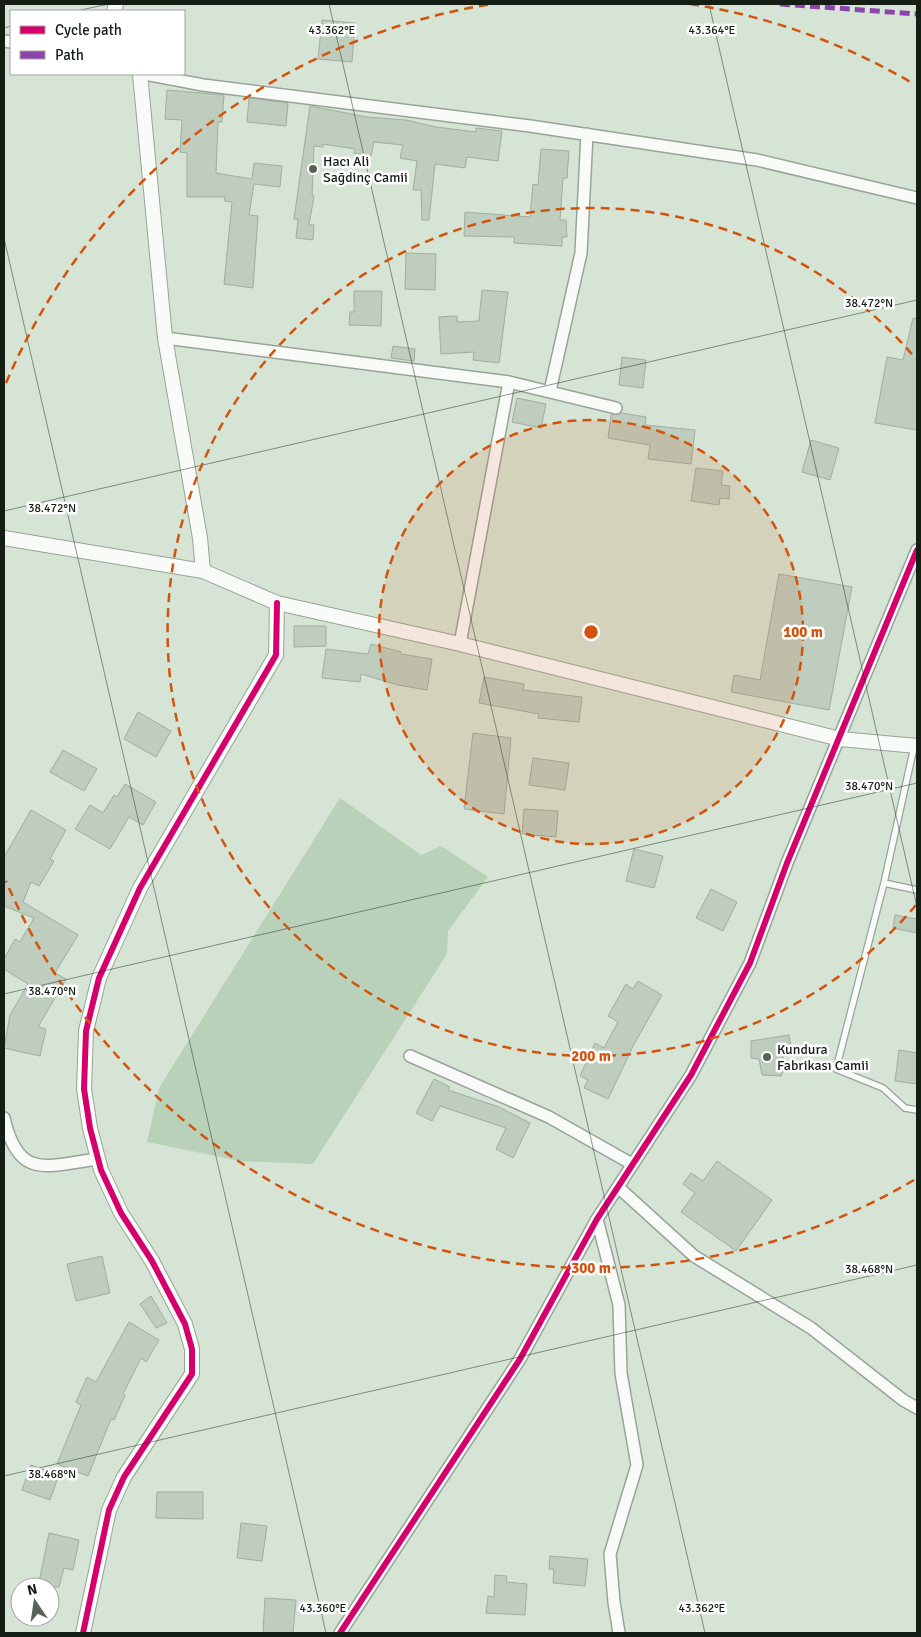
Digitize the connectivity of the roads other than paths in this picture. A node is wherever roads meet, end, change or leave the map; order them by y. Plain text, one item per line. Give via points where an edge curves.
1 (140, 75) edge
2 (150, 75) edge
3 (587, 134) junction
4 (917, 198) edge
5 (165, 338) junction
6 (509, 382) junction
7 (550, 391) junction
8 (616, 408) dead end
9 (4, 538) edge
10 (917, 550) edge
11 (203, 571) junction
12 (277, 603) junction
13 (460, 644) junction
14 (840, 740) junction
15 (916, 745) edge
16 (884, 883) junction
17 (917, 890) edge
18 (410, 1056) dead end
19 (917, 1110) edge
20 (4, 1118) edge
21 (98, 1159) junction
22 (632, 1164) junction
23 (618, 1187) junction
24 (597, 1218) junction
25 (917, 1408) edge
26 (83, 1633) edge
27 (340, 1633) edge
28 (619, 1633) edge

1 - 5 street
2 - 3 street via 203,85
3 - 4 street via 757,160
3 - 7 street via 581,253
5 - 6 street
5 - 11 street
6 - 7 street
6 - 13 street
7 - 8 street
9 - 11 street
10 - 14 street
11 - 12 street
12 - 13 street
12 - 21 street via 276,654 140,888 99,978 86,1031 84,1089
13 - 14 street
14 - 15 street
14 - 22 street via 787,863 750,964 691,1075
15 - 16 lane
16 - 17 lane
16 - 19 lane via 836,1069 883,1088 905,1108
18 - 22 street via 549,1117
20 - 21 street via 18,1153 31,1164 45,1168
21 - 26 street via 121,1213 152,1261 185,1324 192,1350 192,1374 124,1477 109,1510
22 - 23 street
23 - 24 street
23 - 25 street via 694,1256 811,1328 902,1400
24 - 27 street via 520,1359
24 - 28 street via 619,1305 621,1373 637,1465 610,1554

